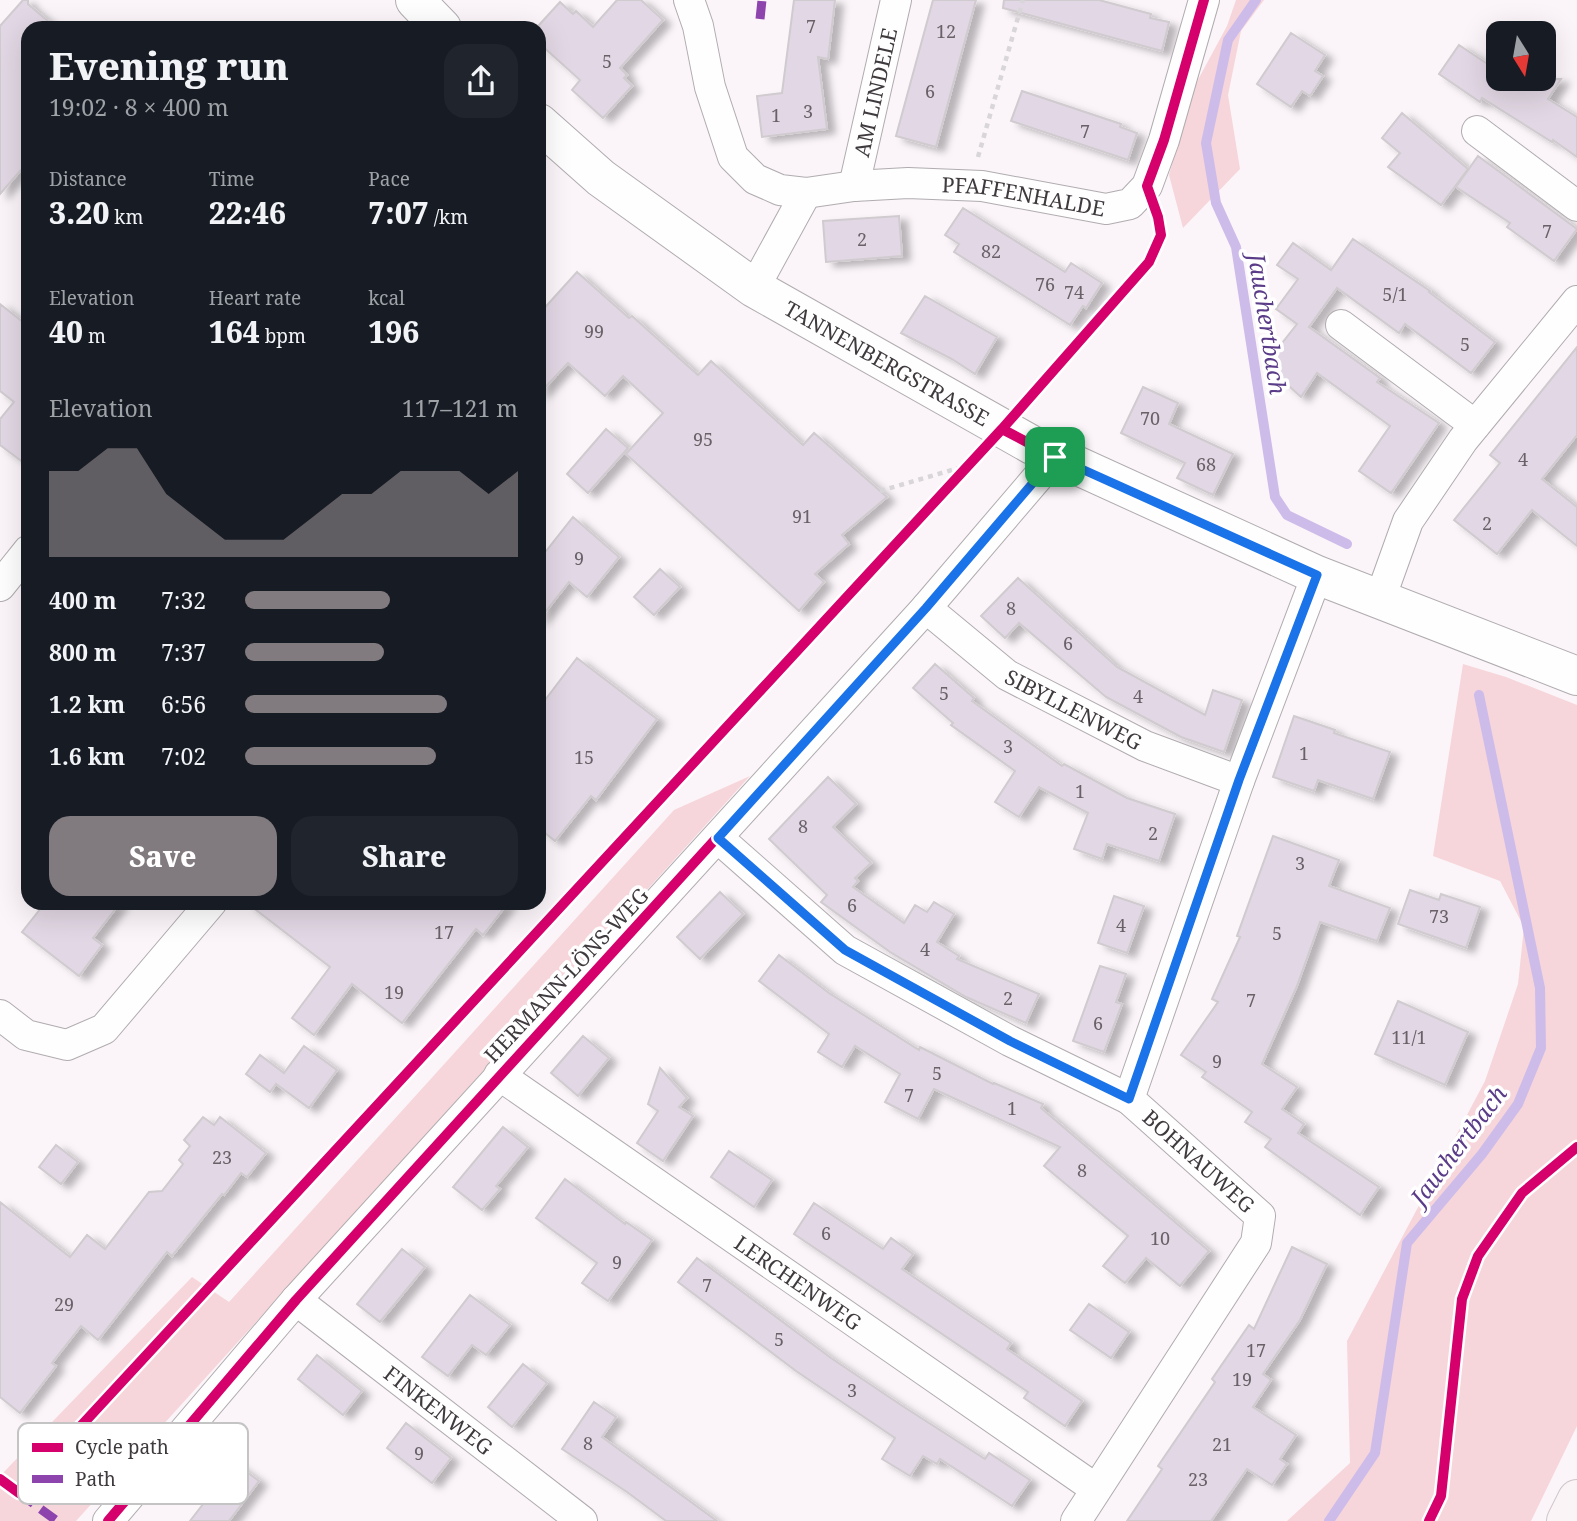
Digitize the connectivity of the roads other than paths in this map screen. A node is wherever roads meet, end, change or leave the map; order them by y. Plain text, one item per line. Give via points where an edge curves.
1 (415, 0) edge
2 (689, 0) edge
3 (896, 0) edge
4 (1204, 0) edge
5 (435, 21) edge
6 (546, 129) edge
7 (1477, 131) dead end
8 (854, 186) junction
9 (806, 193) junction
10 (1577, 206) edge
11 (754, 288) junction
12 (1577, 301) edge
13 (1341, 325) dead end
14 (1475, 425) junction
15 (1055, 457) junction
16 (21, 560) edge
17 (1317, 575) junction
18 (0, 586) edge
19 (1380, 598) junction
20 (926, 608) junction
21 (1577, 676) edge
22 (1239, 780) junction
23 (718, 838) junction
24 (205, 910) edge
25 (0, 1015) edge
26 (499, 1075) junction
27 (1129, 1099) junction
28 (296, 1300) junction
29 (191, 1423) edge
30 (1096, 1489) junction
31 (1577, 1499) edge
32 (122, 1504) edge
33 (108, 1521) edge
34 (582, 1521) edge
35 (1076, 1521) edge
36 (1566, 1521) edge

1 - 5 street
2 - 9 street, PFAFFENHALDE via 733,157 755,179 780,190
3 - 8 street, AM LINDELE
4 - 8 street, PFAFFENHALDE via 1164,140 1147,186 1130,204 1106,209 969,186
6 - 11 street, TANNENBERGSTRASSE via 601,178
7 - 10 street
8 - 9 street, PFAFFENHALDE
9 - 11 street
11 - 15 street, TANNENBERGSTRASSE
12 - 14 street
13 - 14 street
14 - 19 street via 1408,521
15 - 17 street, TANNENBERGSTRASSE
15 - 20 street, HERMANN-LÖNS-WEG
16 - 18 street
17 - 19 street, TANNENBERGSTRASSE
17 - 22 street, BOHNAUWEG
19 - 21 street, TANNENBERGSTRASSE
20 - 22 street, SIBYLLENWEG via 1007,675 1145,746
20 - 23 street, HERMANN-LÖNS-WEG
22 - 27 street, BOHNAUWEG
23 - 26 street, HERMANN-LÖNS-WEG
23 - 27 street via 845,950 1010,1041
24 - 25 street via 104,1029 67,1045 26,1035
26 - 28 street, HERMANN-LÖNS-WEG
26 - 30 street, LERCHENWEG
27 - 30 street, BOHNAUWEG via 1260,1216 1256,1243
28 - 29 street, HERMANN-LÖNS-WEG
28 - 34 street, FINKENWEG
30 - 35 street, BOHNAUWEG
31 - 36 main road
32 - 33 street, HERMANN-LÖNS-WEG

